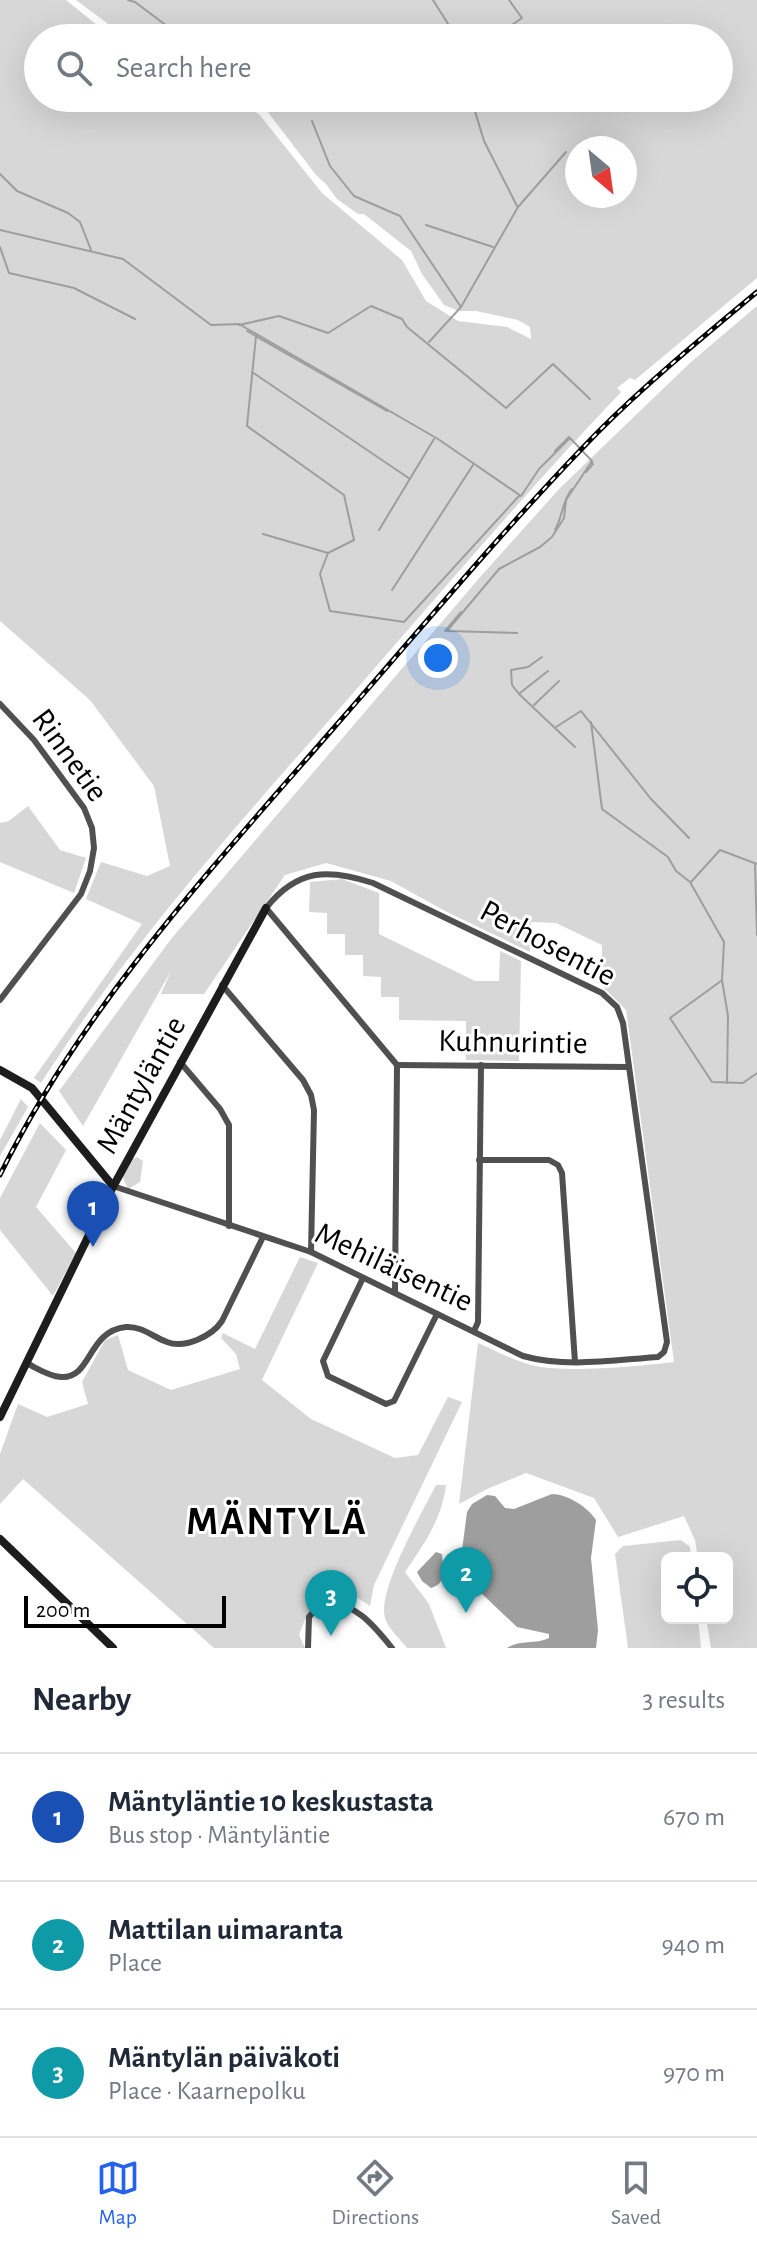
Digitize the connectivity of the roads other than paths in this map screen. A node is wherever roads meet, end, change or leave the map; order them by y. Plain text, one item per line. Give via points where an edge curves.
1 (0, 704) edge
2 (266, 908) junction
3 (222, 985) junction
4 (0, 1000) edge
5 (180, 1062) junction
6 (397, 1065) junction
7 (481, 1065) junction
8 (628, 1067) junction
9 (0, 1070) edge
10 (479, 1160) junction
11 (113, 1186) junction
12 (229, 1226) junction
13 (263, 1237) junction
14 (311, 1252) junction
15 (363, 1278) junction
16 (395, 1293) junction
17 (437, 1314) junction
18 (474, 1331) junction
19 (658, 1357) joint
20 (575, 1362) junction
21 (26, 1363) junction
22 (0, 1417) edge
23 (0, 1539) edge
24 (113, 1648) edge
25 (308, 1648) edge
26 (392, 1648) edge

1 - 4 street, Rinnetie via 84,808 94,848 81,894
2 - 3 street, Mäntyläntie
2 - 6 street
2 - 8 street, Perhosentie via 286,887 306,877 328,873 373,883 602,993 617,1007 623,1023
3 - 5 street, Mäntyläntie
3 - 14 street via 311,1095
5 - 11 street, Mäntyläntie
5 - 12 street via 229,1125
6 - 7 street, Kuhnurintie
6 - 16 street
7 - 8 street, Kuhnurintie
7 - 10 street
8 - 19 street, Perhosentie via 667,1342
9 - 11 street via 32,1088
10 - 18 street
10 - 20 street via 549,1160 562,1173
11 - 12 street, Mehiläisentie
11 - 21 street, Mäntyläntie
12 - 13 street, Mehiläisentie
13 - 14 street, Mehiläisentie
13 - 21 street via 222,1321 208,1335 170,1344 125,1327 101,1337 74,1376 62,1378
14 - 15 street, Mehiläisentie
15 - 16 street, Mehiläisentie
15 - 17 street via 323,1361 328,1376 370,1398 394,1401
16 - 17 street, Mehiläisentie
17 - 18 street, Mehiläisentie
18 - 20 street, Mehiläisentie via 523,1356
19 - 20 street, Mehiläisentie
21 - 22 street, Mäntyläntie
23 - 24 street
25 - 26 street via 309,1617 323,1600 339,1601 361,1613

